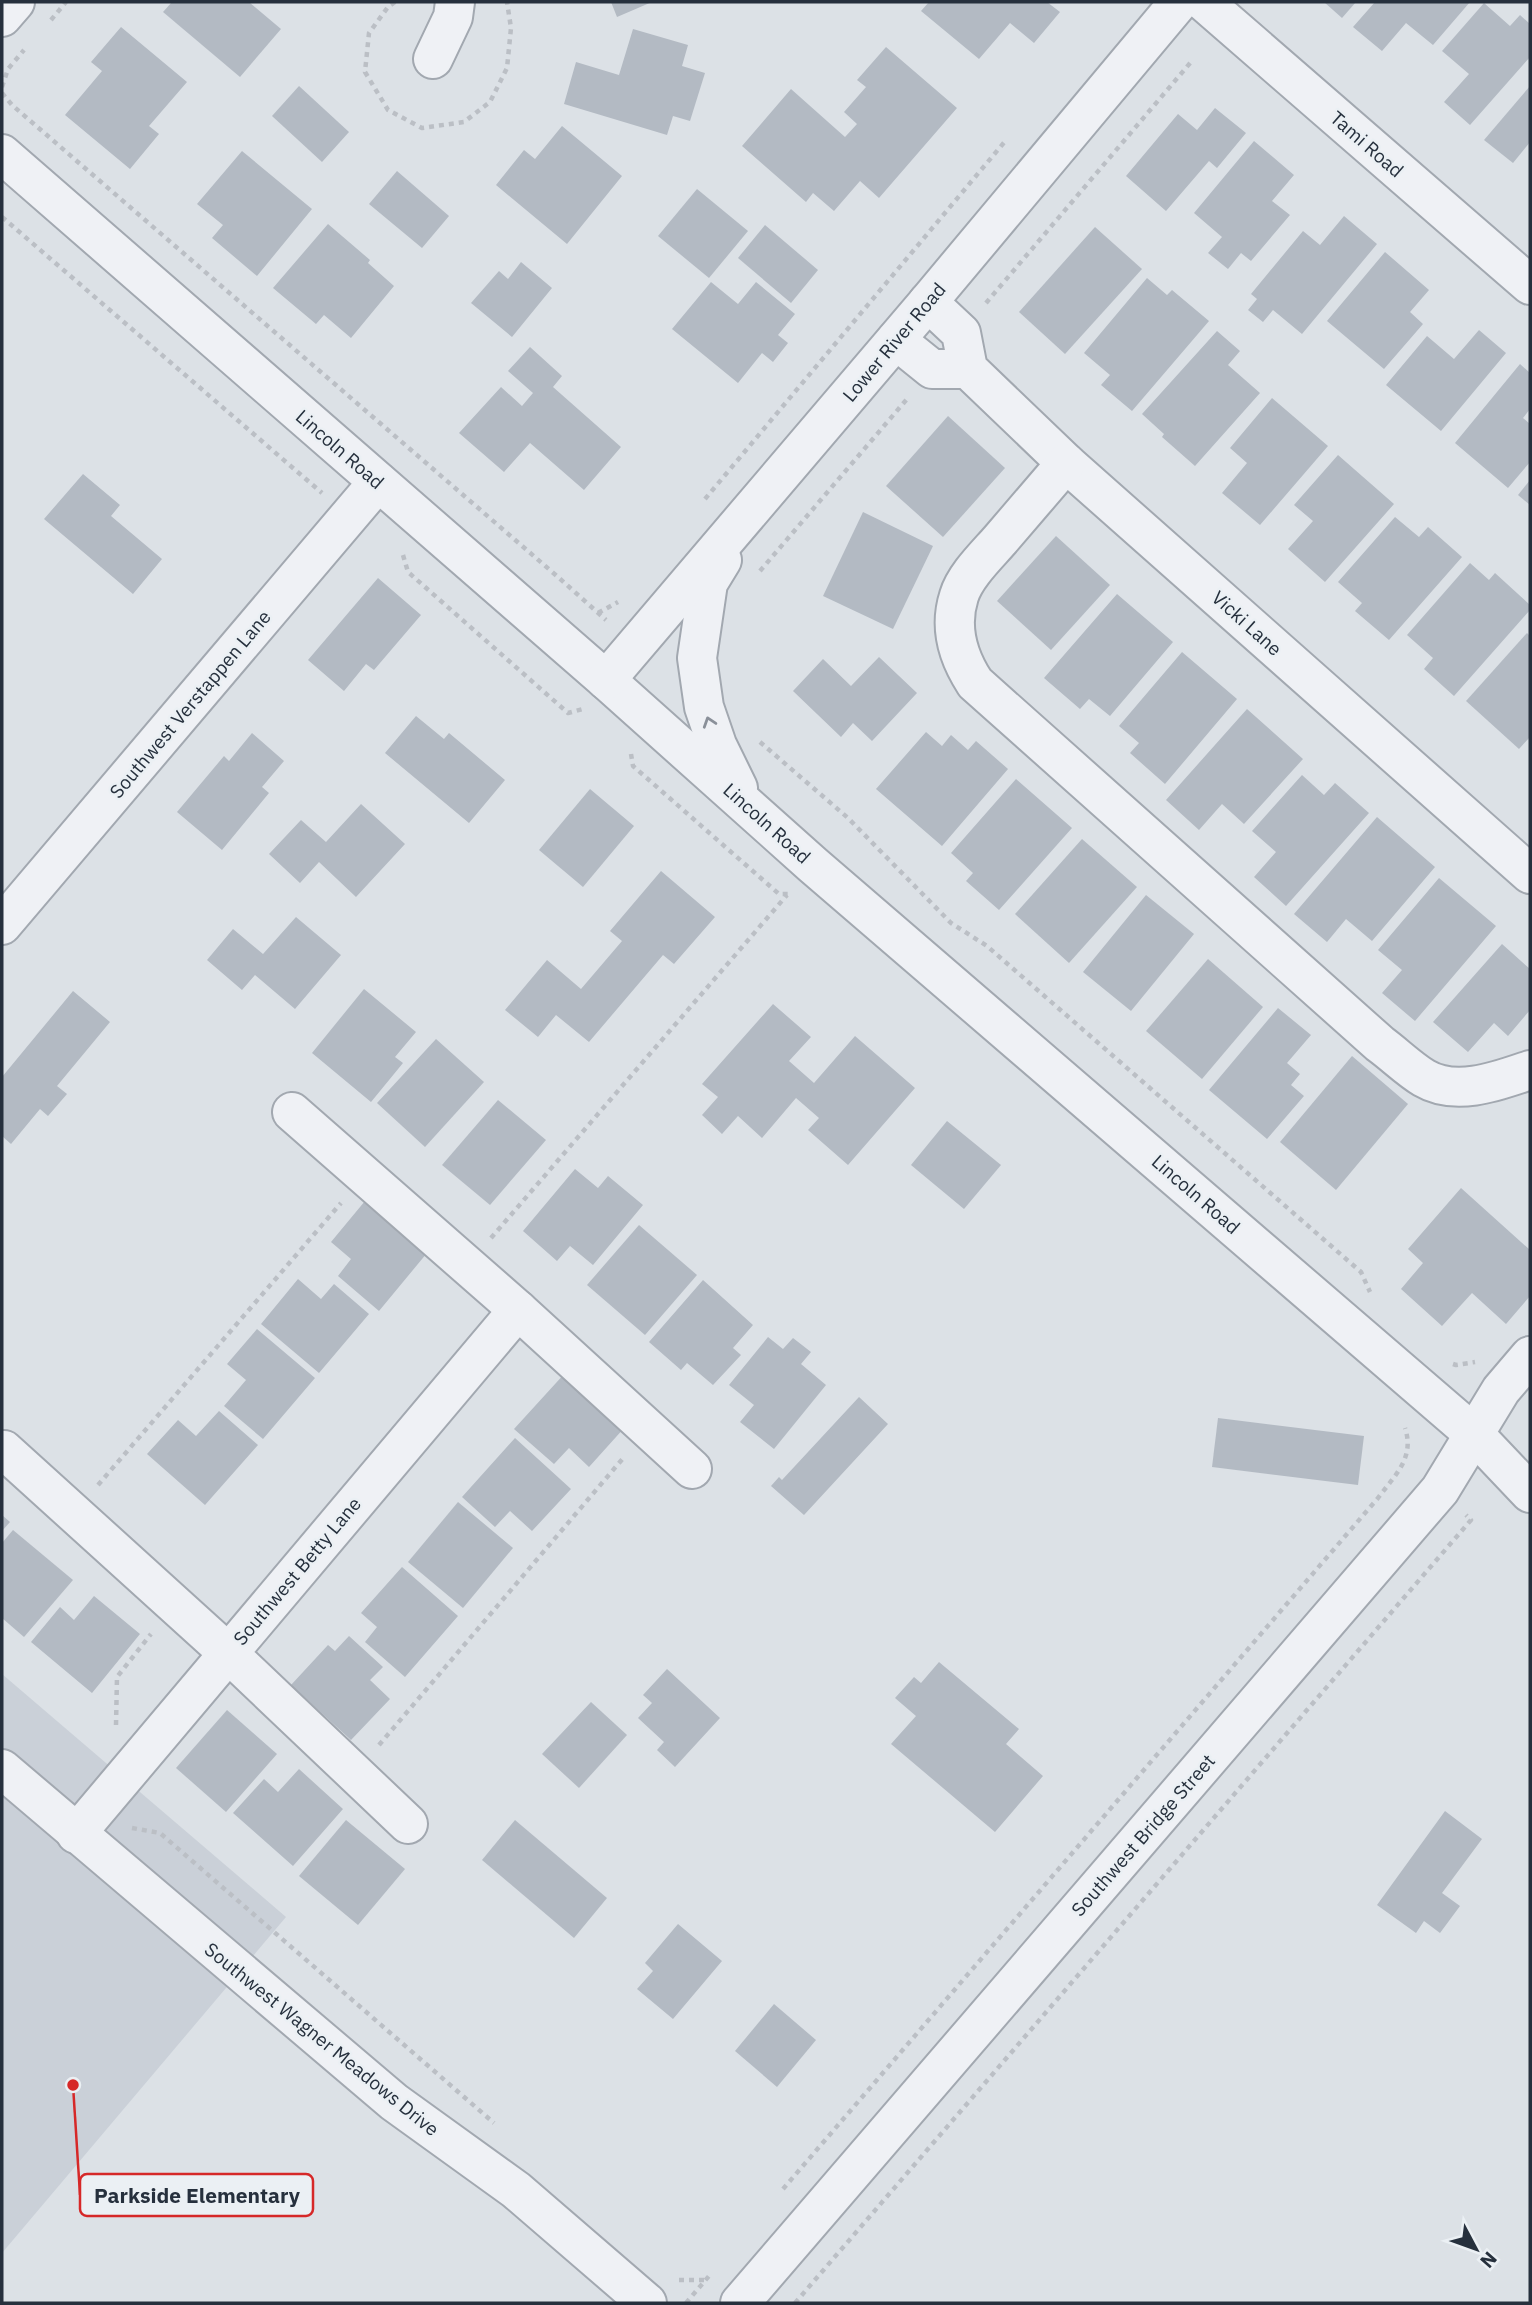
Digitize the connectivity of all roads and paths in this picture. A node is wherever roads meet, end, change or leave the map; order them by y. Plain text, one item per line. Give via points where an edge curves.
1 (15, 2) edge
2 (455, 2) edge
3 (1179, 2) edge
4 (1204, 2) edge
5 (2, 17) edge
6 (433, 58) dead end
7 (2, 93) edge
8 (1007, 139) dead end
9 (2, 154) edge
10 (2, 217) edge
11 (1530, 285) edge
12 (928, 302) junction
13 (895, 340) junction
14 (968, 369) junction
15 (1066, 463) junction
16 (378, 482) junction
17 (705, 499) dead end
18 (747, 514) junction
19 (349, 516) junction
20 (401, 549) dead end
21 (622, 598) dead end
22 (597, 613) junction
23 (635, 647) junction
24 (596, 694) junction
25 (755, 738) dead end
26 (629, 747) dead end
27 (747, 806) junction
28 (1530, 874) edge
29 (788, 894) junction
30 (795, 894) dead end
31 (2, 925) edge
32 (1530, 1070) edge
33 (292, 1112) dead end
34 (365, 1176) junction
35 (468, 1266) junction
36 (1372, 1297) dead end
37 (518, 1310) junction
38 (1530, 1356) edge
39 (1445, 1358) dead end
40 (1438, 1402) junction
41 (1401, 1418) dead end
42 (648, 1429) junction
43 (1475, 1435) junction
44 (1408, 1437) junction
45 (4, 1450) dead end
46 (692, 1468) dead end
47 (1530, 1493) edge
48 (74, 1514) junction
49 (145, 1579) junction
50 (228, 1653) junction
51 (116, 1737) dead end
52 (2, 1769) edge
53 (355, 1774) junction
54 (88, 1819) junction
55 (408, 1824) dead end
56 (496, 2125) dead end
57 (782, 2190) dead end
58 (714, 2270) dead end
59 (677, 2280) dead end
60 (706, 2280) junction
61 (647, 2303) edge
62 (686, 2303) edge
63 (740, 2303) edge

1 - 5 street
2 - 6 street via 453,17
3 - 12 street, Lower River Road
4 - 11 street, Tami Road
7 - 22 path
8 - 17 path
9 - 16 street, Lincoln Road
10 - 19 path
12 - 13 street, Lower River Road
12 - 14 street via 961,333
13 - 14 street via 932,369
13 - 18 street, Lower River Road
14 - 15 street, Vicki Lane
15 - 28 street, Vicki Lane
15 - 32 street via 959,595 957,648 975,683 1425,1079 1447,1087 1496,1082
16 - 19 street, Southwest Verstappen Lane
16 - 24 street, Lincoln Road
18 - 23 street, Lower River Road
27 -> 18 street via 704,707 697,657 708,583
19 - 31 street, Southwest Verstappen Lane
20 - 24 path via 408,572 568,713
21 - 22 path
22 - 23 path
23 - 24 street, Lower River Road
24 - 27 street, Lincoln Road
25 - 36 path via 848,818 951,923 987,946 1361,1272
26 - 29 path via 633,766 779,894
27 - 40 street, Lincoln Road
29 - 30 path
29 - 35 path
33 - 34 street
34 - 35 street
34 - 48 path
35 - 37 street
37 - 42 street
37 - 50 street, Southwest Betty Lane
38 - 43 street, Southwest Bridge Street via 1502,1390
39 - 40 path via 1455,1365 1478,1361
40 - 43 street, Lincoln Road
40 - 44 path
41 - 44 path
42 - 46 street
42 - 53 path
43 - 47 street, Lincoln Road
43 - 63 street, Southwest Bridge Street via 1440,1490
44 - 57 path via 1406,1461 1378,1498
45 - 48 street
48 - 49 street
49 - 50 street
49 - 51 path via 156,1612 156,1628 117,1677
50 - 53 street
50 - 54 street, Southwest Betty Lane
52 - 54 street, Southwest Wagner Meadows Drive
53 - 55 street
54 - 56 path via 160,1833
54 - 61 street, Southwest Wagner Meadows Drive via 394,2102 516,2190
58 - 60 path
59 - 60 path
60 - 62 path

